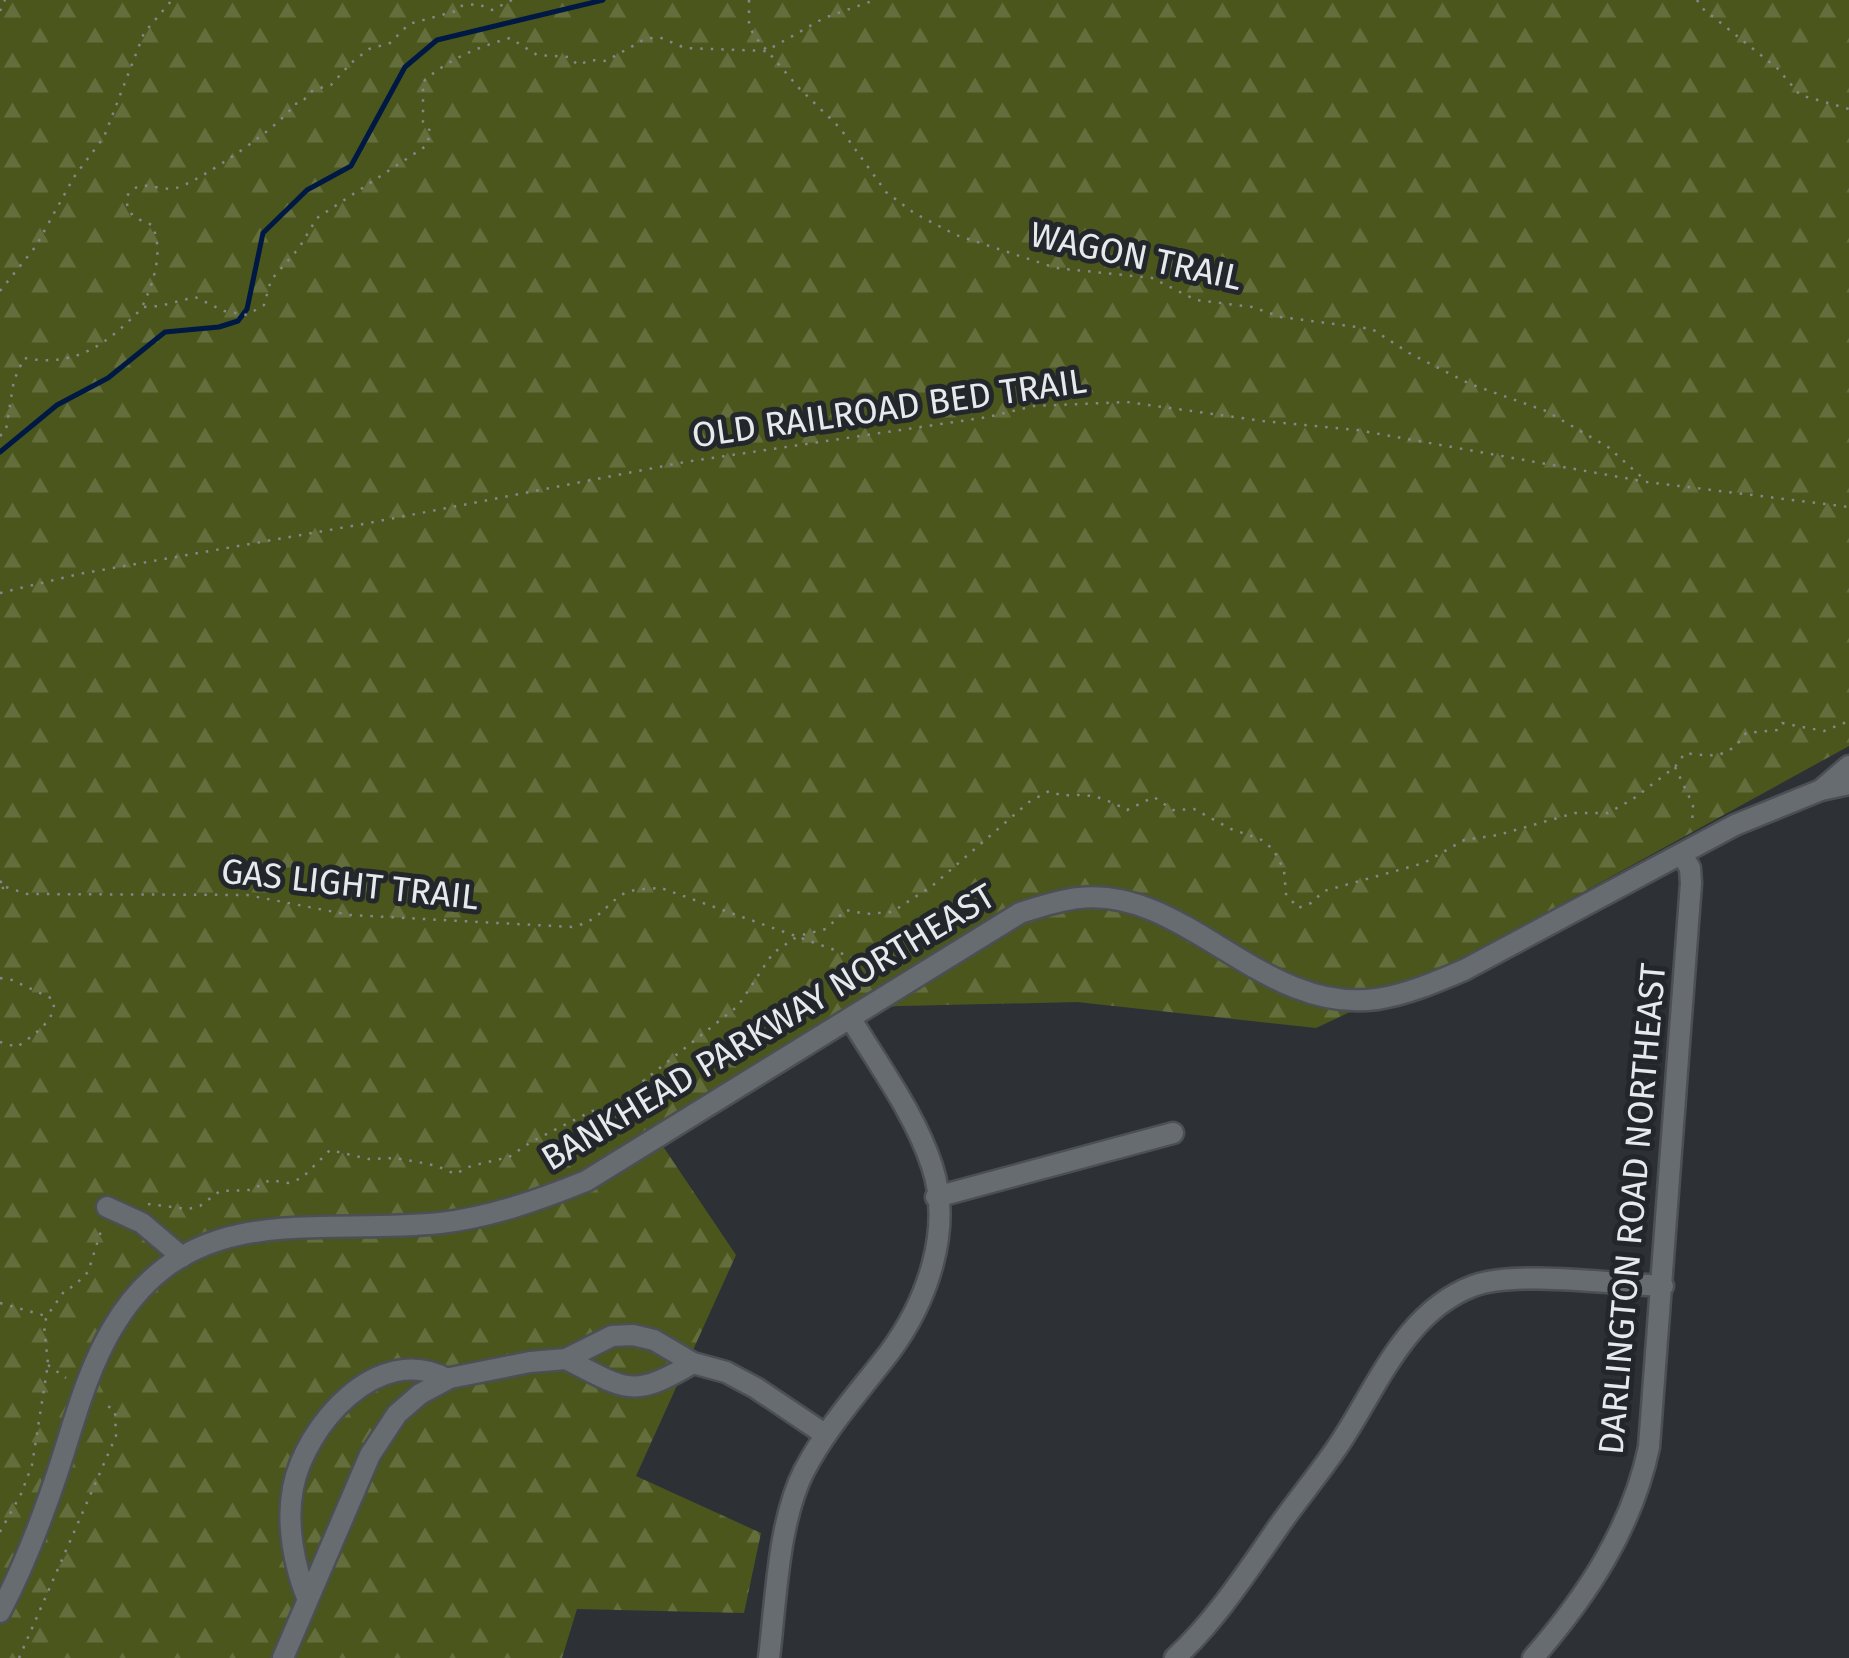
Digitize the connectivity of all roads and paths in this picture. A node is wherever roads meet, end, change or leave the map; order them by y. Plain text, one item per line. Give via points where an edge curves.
1 (5, 0) edge
2 (172, 0) edge
3 (512, 0) edge
4 (749, 0) edge
5 (875, 0) edge
6 (1697, 0) edge
7 (0, 11) edge
8 (766, 51) junction
9 (1849, 109) edge
10 (0, 291) edge
11 (142, 307) junction
12 (0, 436) edge
13 (1647, 482) junction
14 (1849, 507) edge
15 (0, 592) edge
16 (1675, 766) dead end
17 (1849, 766) edge
18 (1849, 784) edge
19 (1821, 790) junction
20 (1686, 852) junction
21 (0, 882) edge
22 (6, 887) junction
23 (0, 890) edge
24 (0, 978) edge
25 (890, 994) junction
26 (852, 1019) junction
27 (0, 1042) edge
28 (1172, 1134) dead end
29 (936, 1196) junction
30 (108, 1208) joint
31 (182, 1257) junction
32 (1662, 1286) junction
33 (0, 1303) edge
34 (47, 1316) junction
35 (566, 1359) junction
36 (692, 1362) junction
37 (48, 1364) junction
38 (446, 1379) junction
39 (83, 1390) junction
40 (826, 1434) junction
41 (0, 1532) edge
42 (308, 1600) junction
43 (0, 1612) edge
44 (19, 1658) edge
45 (284, 1658) edge
46 (769, 1658) edge
47 (1175, 1658) edge
48 (1533, 1658) edge

1 - 7 path
2 - 10 path via 144,32 104,137
3 - 11 path via 492,10 460,6 409,24 218,167 179,188 134,188 129,212 152,225 158,238 154,280
4 - 8 path, WAGON TRAIL via 749,28
5 - 8 path via 824,18
6 - 9 path via 1800,94
8 - 11 path via 685,48 658,37 606,61 578,64 568,56 537,54 510,38 464,54 424,82 423,122 431,132 426,146 317,218 271,280 264,305 247,315 195,297
8 - 13 path, WAGON TRAIL via 840,128 886,192 956,235 1056,268 1152,278 1196,300 1365,326 1470,384 1546,411 1608,446
11 - 12 path via 111,338 71,360 24,358
13 - 14 path, OLD RAILROAD BED TRAIL
13 - 15 path, OLD RAILROAD BED TRAIL via 1357,430 1127,402 1034,406 685,462
16 - 20 path via 1693,806
17 - 19 street
18 - 19 street, BANKHEAD PARKWAY NORTHEAST
19 - 20 street, BANKHEAD PARKWAY NORTHEAST
20 - 25 street, BANKHEAD PARKWAY NORTHEAST via 1464,970 1375,999 1295,989 1165,916 1081,898 1020,913
20 - 32 street, DARLINGTON ROAD NORTHEAST via 1691,883
21 - 22 path
22 - 23 path
22 - 25 path, GAS LIGHT TRAIL via 27,894 247,895 350,915 572,927 592,922 632,890 662,888 858,961
24 - 27 path via 53,999 56,1008 17,1047
25 - 26 street, BANKHEAD PARKWAY NORTHEAST
26 - 29 street via 915,1128
26 - 31 street, BANKHEAD PARKWAY NORTHEAST via 586,1181 529,1204 394,1227 259,1229
28 - 29 street
29 - 40 street via 937,1237 926,1292
30 - 31 street via 142,1223
30 - 34 path via 88,1272
31 - 39 street, BANKHEAD PARKWAY NORTHEAST via 131,1300
32 - 47 street via 1502,1278 1472,1286 1430,1312 1408,1334 1338,1447 1232,1592
32 - 48 street, DARLINGTON ROAD NORTHEAST via 1649,1447 1630,1513 1565,1621
33 - 34 path
34 - 37 path
35 - 36 street via 612,1336 633,1335
35 - 36 street via 636,1388
35 - 38 street
36 - 40 street via 756,1388
37 - 39 path
37 - 41 path via 32,1465
38 - 42 street via 397,1414 370,1454
38 - 42 street via 390,1372 353,1392 310,1441 290,1513
39 - 43 street, BANKHEAD PARKWAY NORTHEAST via 28,1555
39 - 44 path via 115,1410 116,1436
40 - 46 street via 802,1474 790,1515
42 - 45 street

